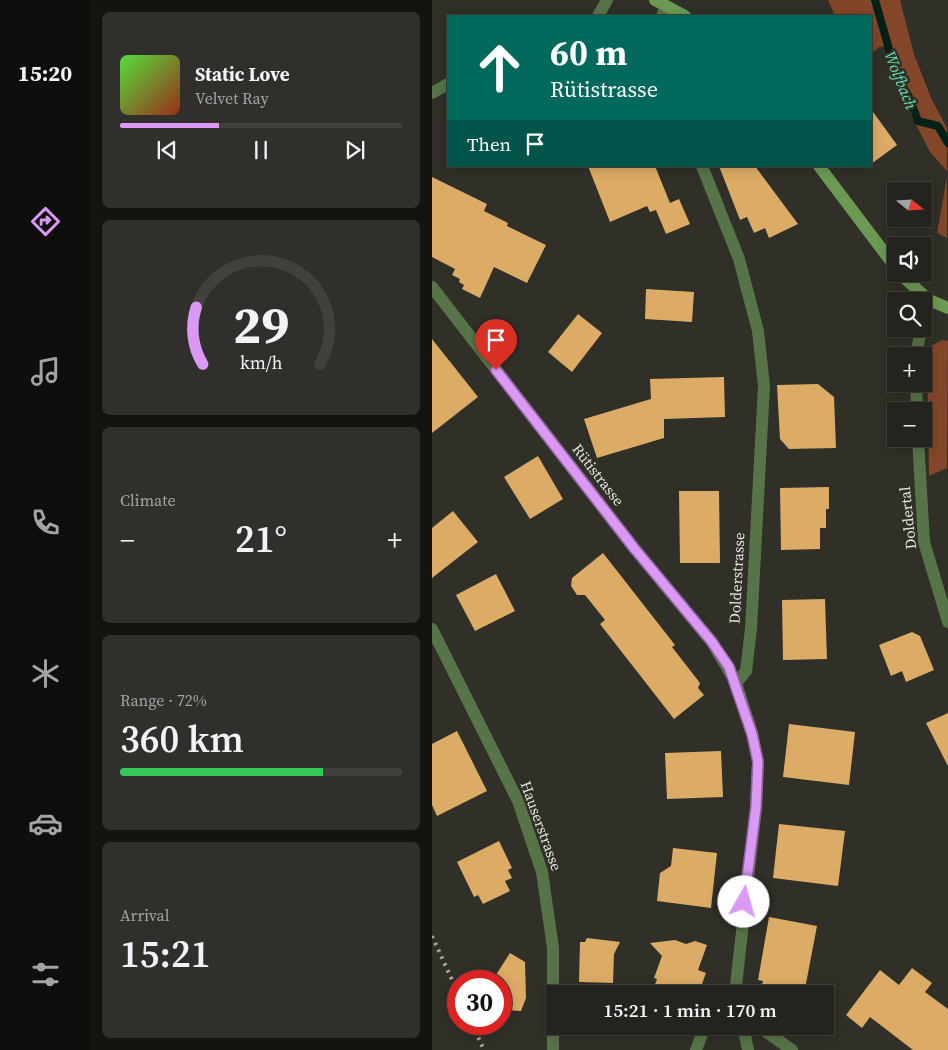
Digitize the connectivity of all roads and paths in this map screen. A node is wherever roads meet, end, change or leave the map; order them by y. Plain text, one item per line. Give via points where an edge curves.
1 (607, 0) edge
2 (661, 7) edge
3 (599, 15) edge
4 (682, 15) edge
5 (447, 85) edge
6 (432, 93) edge
7 (702, 167) edge
8 (820, 167) edge
9 (887, 256) edge
10 (909, 282) edge
11 (432, 287) edge
12 (920, 292) edge
13 (932, 301) edge
14 (948, 308) edge
15 (918, 447) edge
16 (948, 622) edge
17 (432, 629) edge
18 (736, 683) junction
19 (736, 985) edge
20 (702, 1035) edge
21 (745, 1035) edge
22 (771, 1035) edge
23 (553, 1050) edge
24 (696, 1050) edge
25 (748, 1050) edge
26 (792, 1050) edge

1 - 3 street
2 - 4 main road
5 - 6 street
7 - 18 street, Dolderstrasse via 739,259 758,331 764,386 751,629 746,671
8 - 9 main road
10 - 12 main road
11 - 18 street, Rütistrasse via 634,548 712,642
13 - 14 main road
15 - 16 street, Doldertal via 924,542
17 - 23 street, Hauserstrasse via 518,800 542,872 553,948
18 - 19 street via 758,762
20 - 24 street
21 - 25 street
22 - 26 street

